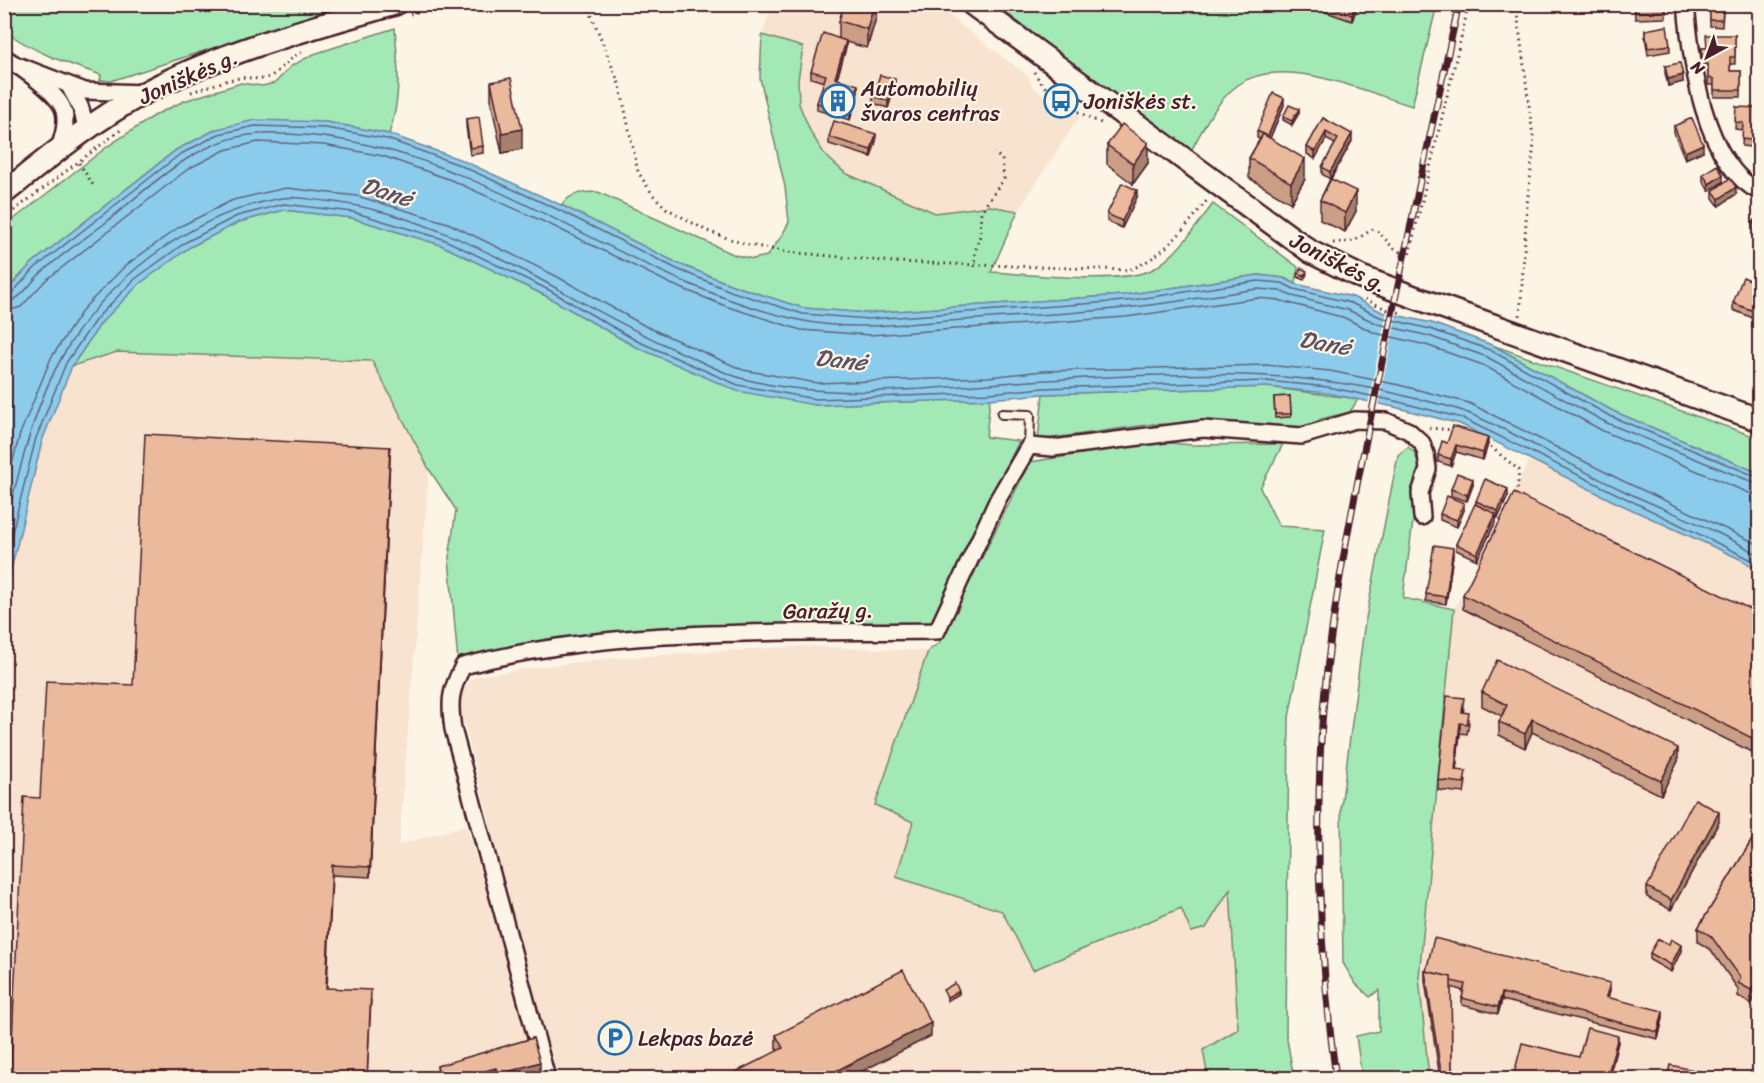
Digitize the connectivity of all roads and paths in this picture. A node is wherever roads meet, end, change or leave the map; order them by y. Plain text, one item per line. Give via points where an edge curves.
1 (441, 4) edge
2 (587, 4) edge
3 (972, 4) edge
4 (1468, 4) edge
5 (1516, 4) edge
6 (1686, 4) edge
7 (398, 11) edge
8 (311, 47) dead end
9 (4, 57) edge
10 (20, 66) junction
11 (69, 86) junction
12 (145, 93) junction
13 (188, 93) dead end
14 (63, 109) junction
15 (123, 128) dead end
16 (87, 129) junction
17 (59, 148) junction
18 (994, 153) dead end
19 (79, 163) junction
20 (95, 188) dead end
21 (1760, 192) edge
22 (4, 193) edge
23 (1209, 197) dead end
24 (4, 218) edge
25 (1324, 242) dead end
26 (974, 267) junction
27 (1518, 334) junction
28 (1002, 414) dead end
29 (1760, 420) edge
30 (1397, 426) junction
31 (1458, 430) edge
32 (1479, 440) edge
33 (1029, 446) junction
34 (1517, 493) edge
35 (1422, 517) dead end
36 (548, 1078) edge

1 - 7 path
2 - 26 path via 620,86 638,172 653,195 679,217 745,244 788,252
3 - 27 main road, Joniškės g. via 1311,252 1361,277
4 - 25 path via 1409,255 1387,245 1373,229 1354,241
5 - 27 path via 1534,144
6 - 21 street via 1695,74 1713,132 1740,177
7 - 12 main road, Joniškės g. via 287,35 206,64
8 - 13 path via 290,57 271,76 260,80 233,79
9 - 10 street
10 - 11 street
10 - 14 street
11 - 12 street via 86,91
11 - 16 street
12 - 16 main road, Joniškės g.
14 - 16 street
14 - 17 street via 65,123
15 - 19 path
16 - 17 main road, Joniškės g.
17 - 22 main road, Joniškės g.
18 - 26 path via 1002,159 1004,179 981,212
19 - 20 path
19 - 24 path
23 - 26 path via 1172,243 1129,270
27 - 29 main road, Joniškės g.
28 - 33 lane via 1030,415
30 - 31 path
30 - 33 street via 1386,421 1355,420 1302,436 1203,429 1053,448
30 - 35 street via 1422,442 1426,454 1428,469 1420,493
32 - 34 path via 1490,444 1519,470
33 - 36 street, Garažų g. via 998,499 937,631 719,634 582,644 463,666 452,687 453,729

